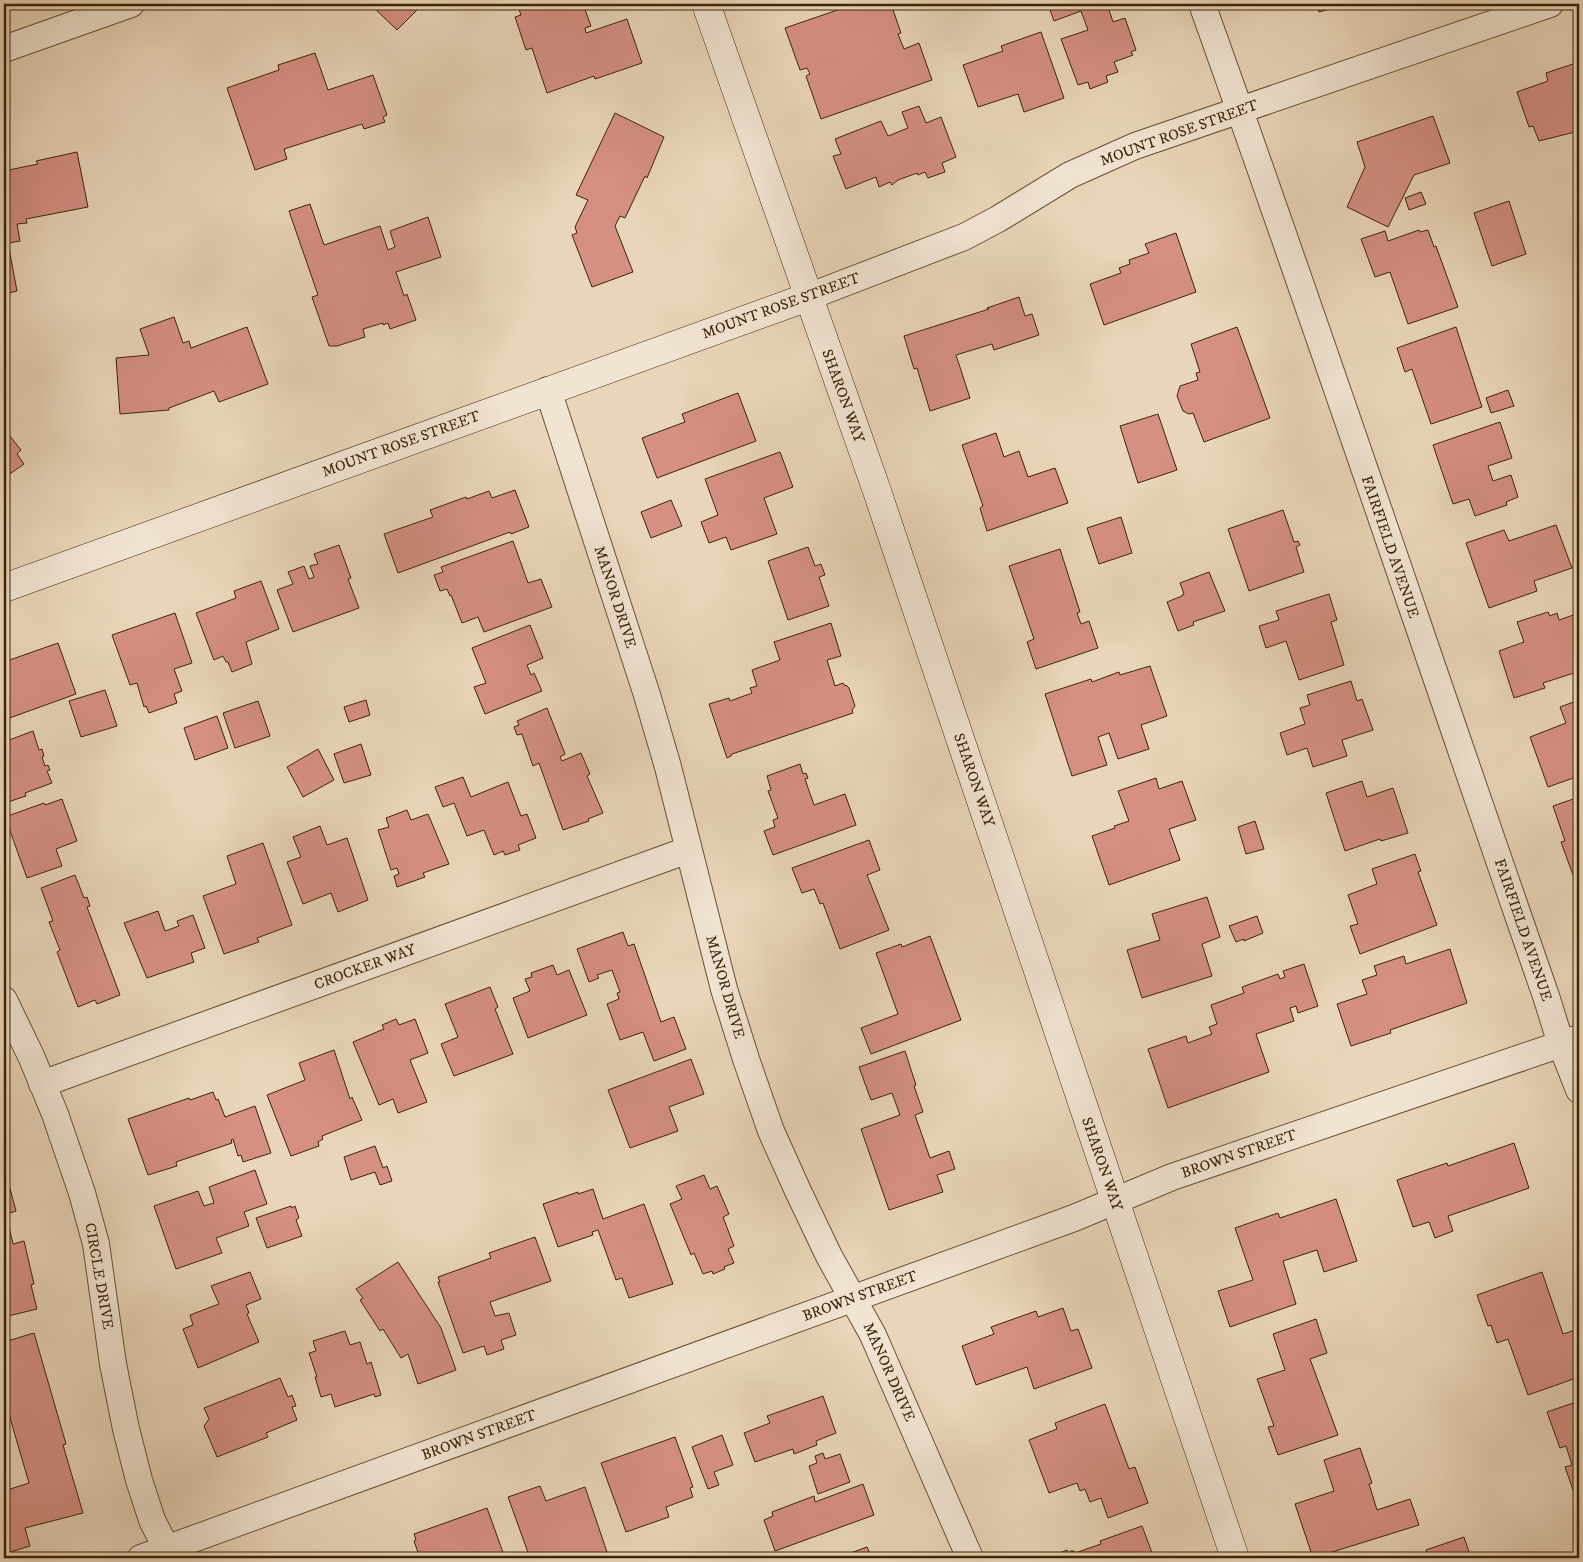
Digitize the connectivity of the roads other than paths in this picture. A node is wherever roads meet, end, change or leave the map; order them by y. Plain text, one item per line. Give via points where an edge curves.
1 (131, 4) edge
2 (706, 4) edge
3 (1202, 4) edge
4 (1550, 4) edge
5 (4, 49) edge
6 (1240, 110) junction
7 (808, 297) junction
8 (548, 390) junction
9 (4, 588) edge
10 (688, 850) junction
11 (4, 1000) edge
12 (1570, 1041) edge
13 (42, 1084) junction
14 (1579, 1090) edge
15 (1114, 1201) junction
16 (854, 1298) junction
17 (169, 1554) edge
18 (141, 1558) edge
19 (970, 1558) edge
20 (1235, 1558) edge

1 - 5 street
2 - 7 street, SHARON WAY
3 - 6 street, FAIRFIELD AVENUE
4 - 6 street, MOUNT ROSE STREET
6 - 7 street, MOUNT ROSE STREET via 1101,160 964,237
6 - 12 street, FAIRFIELD AVENUE
7 - 8 street, MOUNT ROSE STREET
7 - 15 street, SHARON WAY via 880,500
8 - 9 street, MOUNT ROSE STREET
8 - 10 street, MANOR DRIVE via 647,695
10 - 13 street, CROCKER WAY
10 - 16 street, MANOR DRIVE via 724,990 772,1131 829,1256
11 - 13 street, CIRCLE DRIVE
12 - 14 street, FAIRFIELD AVENUE
12 - 15 street, BROWN STREET via 1172,1177
13 - 17 street, CIRCLE DRIVE via 72,1161 89,1218 126,1429 152,1520
15 - 16 street, BROWN STREET
15 - 20 street, SHARON WAY
16 - 17 street, BROWN STREET
16 - 19 street, MANOR DRIVE
17 - 18 street, BROWN STREET

